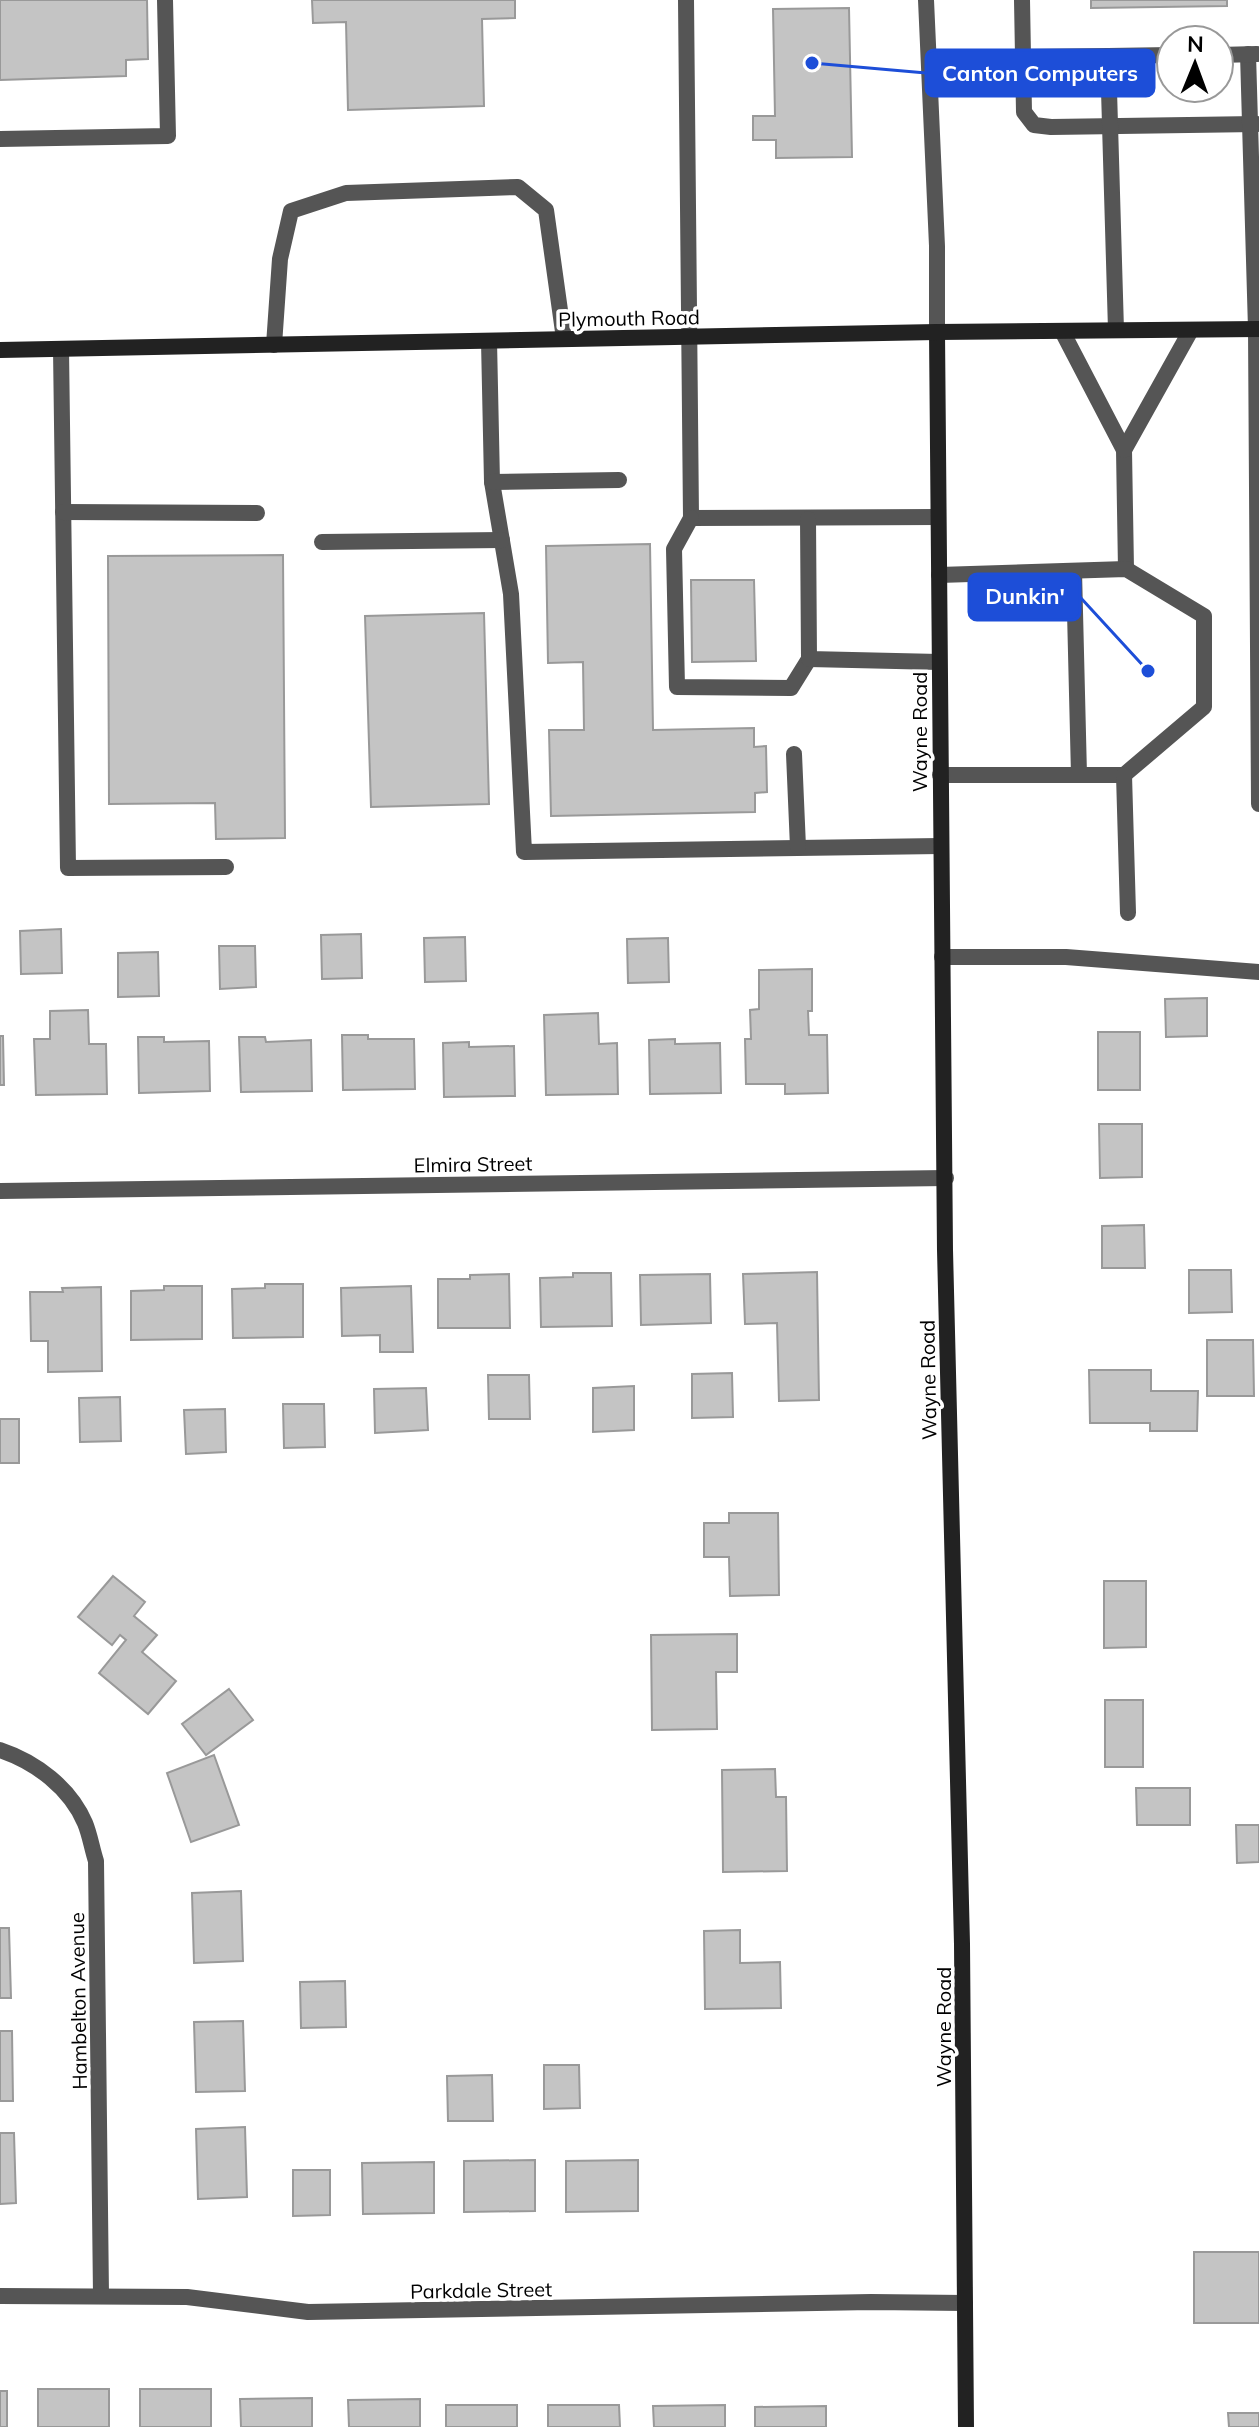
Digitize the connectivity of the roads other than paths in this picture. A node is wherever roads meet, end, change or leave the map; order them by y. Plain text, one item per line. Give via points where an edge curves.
1 (165, 0) edge
2 (686, 0) edge
3 (926, 0) edge
4 (1022, 0) edge
5 (1254, 54) edge
6 (1155, 55) edge
7 (1108, 56) junction
8 (1023, 57) junction
9 (1254, 124) edge
10 (1110, 126) junction
11 (0, 139) edge
12 (1257, 329) edge
13 (1116, 330) junction
14 (1191, 330) junction
15 (1062, 331) junction
16 (937, 332) junction
17 (687, 337) junction
18 (564, 339) junction
19 (489, 341) junction
20 (274, 345) junction
21 (61, 349) junction
22 (0, 350) edge
23 (1124, 450) junction
24 (619, 480) dead end
25 (492, 482) junction
26 (1258, 507) edge
27 (63, 512) junction
28 (257, 513) dead end
29 (938, 517) junction
30 (691, 518) junction
31 (808, 519) junction
32 (502, 540) junction
33 (322, 542) dead end
34 (1126, 569) junction
35 (1074, 571) junction
36 (939, 575) junction
37 (809, 659) junction
38 (939, 662) junction
39 (1259, 736) edge
40 (794, 754) dead end
41 (940, 775) junction
42 (1079, 775) junction
43 (1124, 775) junction
44 (1259, 804) edge
45 (940, 846) junction
46 (798, 847) junction
47 (226, 867) dead end
48 (1128, 913) dead end
49 (942, 957) junction
50 (1259, 972) edge
51 (946, 1178) junction
52 (0, 1191) edge
53 (0, 1750) edge
54 (101, 2295) junction
55 (0, 2296) edge
56 (965, 2303) junction
57 (966, 2427) edge

1 - 11 street via 168,136
2 - 17 street
3 - 16 street
4 - 8 street
5 - 9 street
6 - 7 street
7 - 8 street
7 - 10 street
8 - 10 street via 1024,112 1034,125
9 - 10 street
9 - 12 street
10 - 13 street
12 - 14 main road, Plymouth Road
12 - 26 street
13 - 14 main road, Plymouth Road
13 - 15 main road, Plymouth Road
14 - 23 street
15 - 16 main road, Plymouth Road
15 - 23 street
16 - 17 main road, Plymouth Road
16 - 29 main road, Wayne Road
17 - 18 main road, Plymouth Road
17 - 30 street
18 - 19 main road, Plymouth Road
18 - 20 street via 546,210 518,187 346,193 291,211 280,259
19 - 20 main road, Plymouth Road
19 - 25 street
20 - 21 main road, Plymouth Road
21 - 22 main road, Plymouth Road
21 - 27 street
23 - 34 street
24 - 25 street
25 - 32 street
26 - 39 street
27 - 28 street
27 - 47 street via 68,868
29 - 31 street
29 - 36 main road, Wayne Road
30 - 31 street
30 - 37 street via 674,549 677,687 791,688
31 - 37 street
32 - 33 street
32 - 46 street via 511,594 524,852
34 - 35 street
34 - 43 street via 1204,616 1204,707
35 - 36 street
35 - 42 street
36 - 38 main road, Wayne Road
37 - 38 street
38 - 41 main road, Wayne Road
39 - 44 street
40 - 46 street
41 - 42 street
41 - 45 main road, Wayne Road
42 - 43 street
43 - 48 street
45 - 46 street
45 - 49 main road, Wayne Road
49 - 50 street via 1066,957
49 - 51 main road, Wayne Road
51 - 52 street, Elmira Street
51 - 56 main road, Wayne Road
53 - 54 street, Hambelton Avenue via 43,1771 70,1797 96,1861
54 - 55 street, Parkdale Street
54 - 56 street, Parkdale Street via 187,2297 308,2312
56 - 57 main road, Wayne Road

